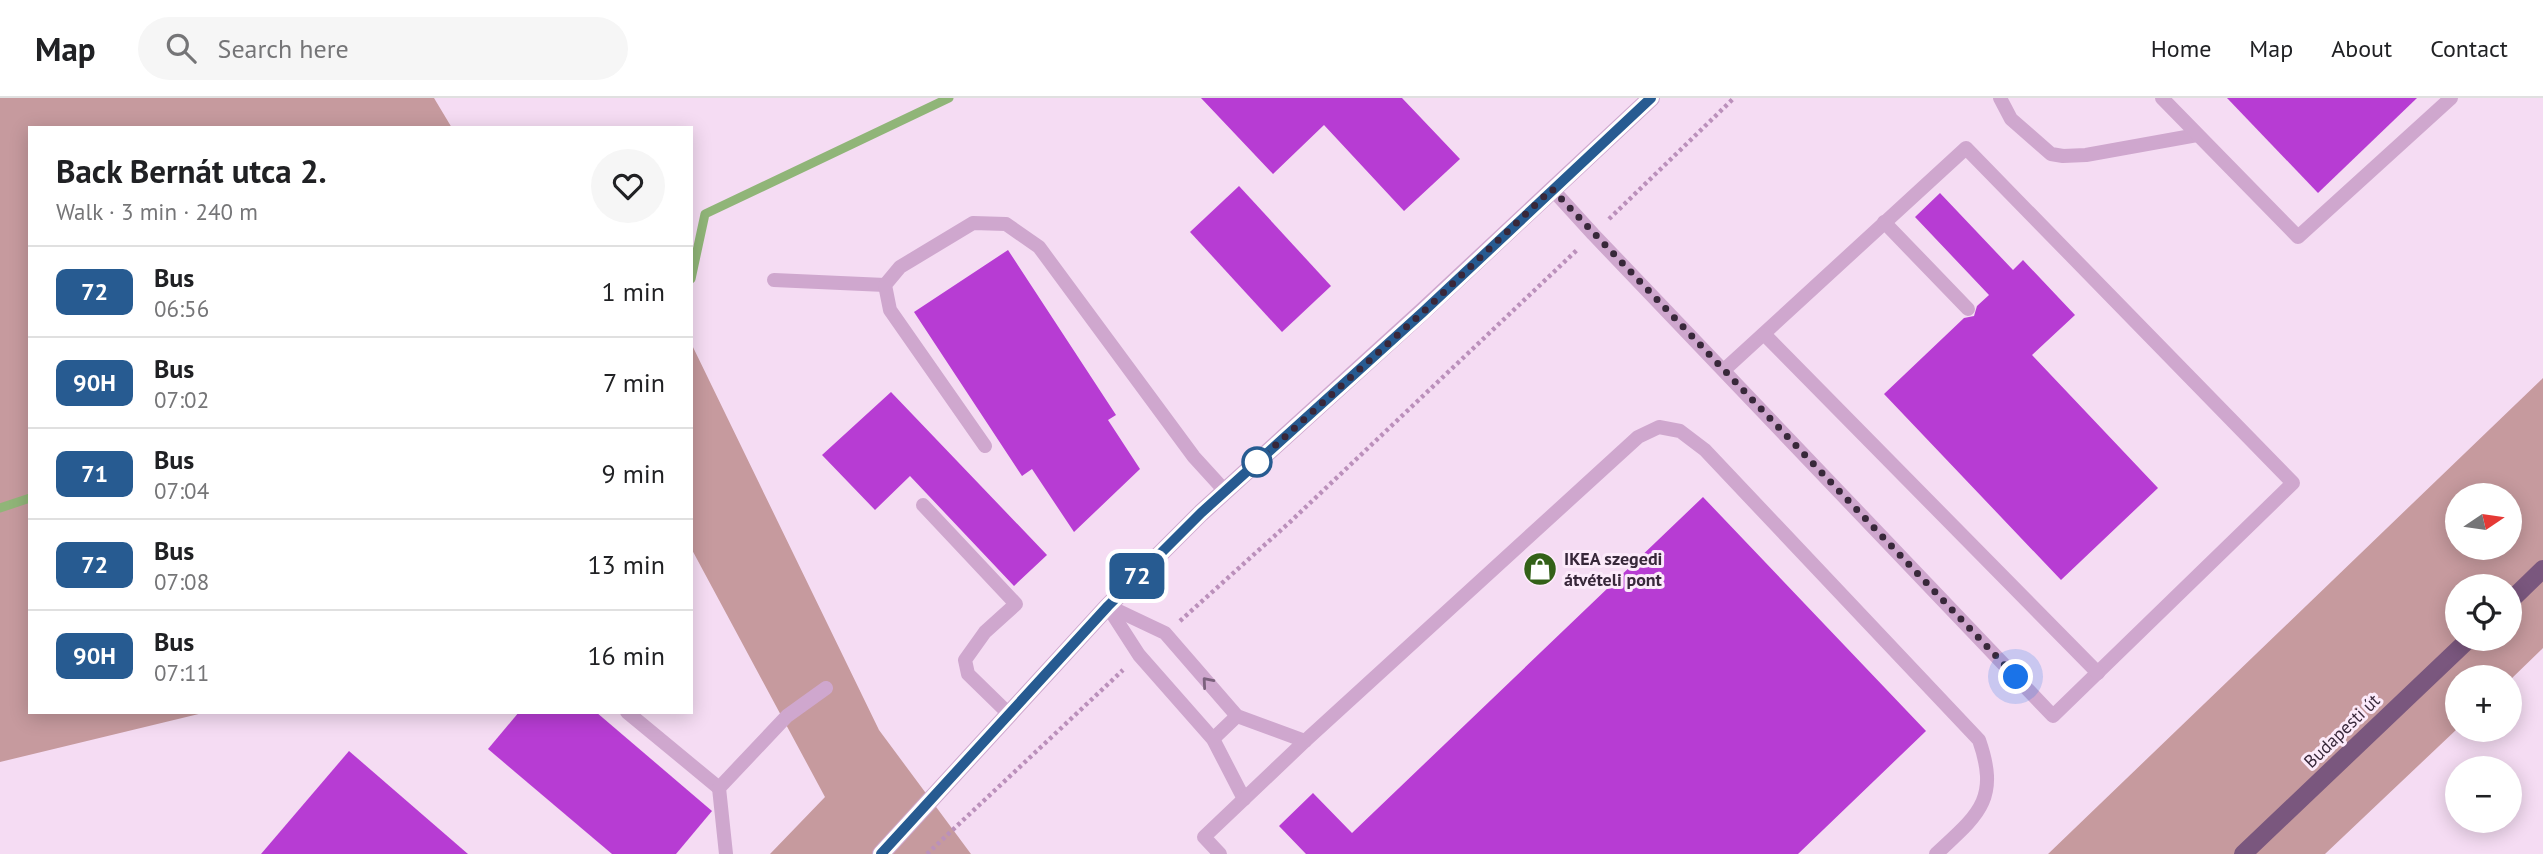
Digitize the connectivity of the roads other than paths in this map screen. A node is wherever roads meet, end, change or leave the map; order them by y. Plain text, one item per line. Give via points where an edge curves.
1 (1651, 98) edge
2 (2000, 98) edge
3 (2162, 98) edge
4 (2451, 98) edge
5 (2197, 135) junction
6 (1552, 189) junction
7 (1884, 222) junction
8 (774, 280) dead end
9 (886, 285) junction
10 (1968, 309) dead end
11 (1763, 334) junction
12 (1724, 370) junction
13 (985, 446) dead end
14 (1225, 491) junction
15 (923, 505) dead end
16 (2543, 569) edge
17 (2522, 589) edge
18 (1108, 606) junction
19 (2456, 651) edge
20 (2098, 673) junction
21 (825, 688) dead end
22 (629, 714) edge
23 (1009, 714) junction
24 (1237, 716) junction
25 (1213, 739) junction
26 (1305, 741) junction
27 (719, 788) junction
28 (1244, 799) junction
29 (726, 854) edge
30 (881, 854) edge
31 (1220, 854) edge
32 (1936, 854) edge
33 (2243, 854) edge

1 - 6 street
2 - 5 lane via 2011,119 2051,154 2085,155
3 - 5 lane
4 - 5 lane via 2298,237
6 - 12 lane
6 - 14 street
7 - 10 lane
7 - 11 lane
7 - 20 lane via 1966,148 2294,483
8 - 9 lane
9 - 13 lane via 890,310
9 - 14 lane via 900,267 973,223 1006,224 1039,247 1194,457
11 - 12 lane
11 - 20 lane
12 - 20 lane via 2053,716
14 - 18 street
15 - 23 lane via 1016,604 985,632 965,660 968,674
16 - 17 main road
18 - 23 street
24 -> 18 lane via 1166,633
18 - 25 lane via 1139,655
19 - 33 main road, Budapesti út
21 - 27 lane via 787,716
22 - 27 lane
23 - 30 street
24 - 25 lane
24 - 26 lane
25 - 28 lane
26 - 28 lane
26 - 32 lane via 1638,437 1660,428 1680,431 1705,450 1979,740 1988,765 1988,793 1967,825
27 - 29 lane
28 - 31 lane via 1204,837

